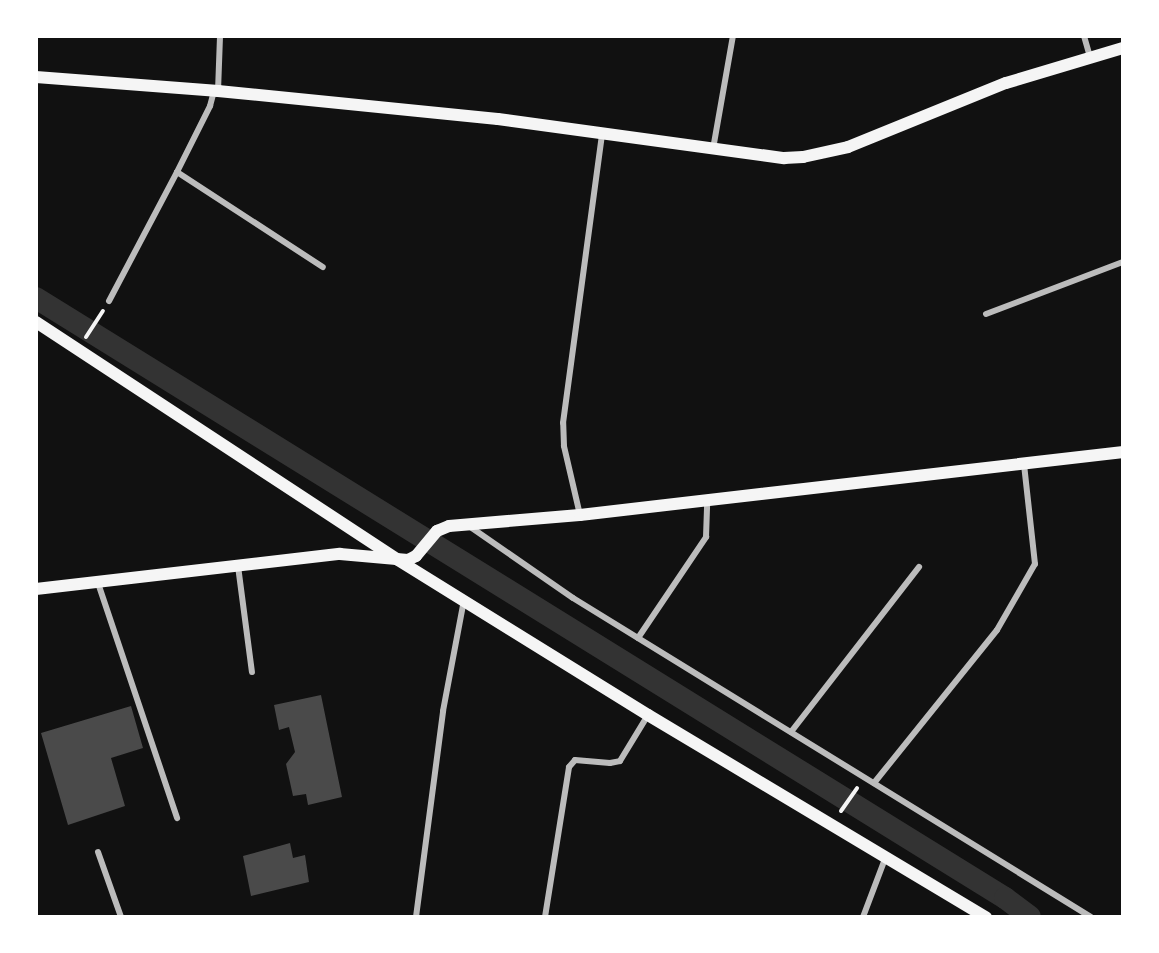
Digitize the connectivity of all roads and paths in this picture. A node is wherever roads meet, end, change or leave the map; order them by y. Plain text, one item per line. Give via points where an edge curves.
1 (220, 36) edge
2 (733, 36) edge
3 (1084, 36) edge
4 (1123, 48) edge
5 (1090, 57) junction
6 (36, 77) edge
7 (216, 91) junction
8 (602, 134) junction
9 (713, 150) junction
10 (177, 172) junction
11 (1123, 261) edge
12 (323, 267) dead end
13 (109, 301) joint
14 (986, 314) dead end
15 (36, 322) edge
16 (79, 348) junction
17 (1123, 452) edge
18 (1024, 464) junction
19 (707, 500) junction
20 (580, 515) junction
21 (466, 524) junction
22 (398, 560) junction
23 (238, 566) junction
24 (919, 567) dead end
25 (98, 582) junction
26 (36, 589) edge
27 (464, 599) junction
28 (638, 638) junction
29 (252, 672) dead end
30 (648, 715) junction
31 (791, 732) junction
32 (864, 777) junction
33 (874, 783) junction
34 (177, 818) dead end
35 (833, 824) junction
36 (98, 852) dead end
37 (886, 856) junction
38 (121, 917) edge
39 (416, 917) edge
40 (545, 917) edge
41 (863, 917) edge
42 (986, 917) edge
43 (1091, 917) edge

1 - 7 street
2 - 9 street
3 - 5 street
4 - 5 main road
5 - 9 main road via 1006,83 848,147 784,158
6 - 7 main road
7 - 8 main road via 498,119
7 - 10 street
8 - 9 main road
8 - 20 street via 562,423
10 - 12 street
10 - 13 street
11 - 14 street
13 - 16 path
15 - 16 main road
16 - 22 main road
17 - 18 main road
18 - 19 main road
18 - 33 street via 1035,564 997,630
19 - 20 main road
19 - 28 street via 706,537
20 - 21 main road
21 - 22 main road via 437,531 416,556
21 - 28 street
22 - 23 main road via 340,554
22 - 27 main road
23 - 25 main road
23 - 29 street
24 - 31 street
25 - 26 main road
25 - 34 street
27 - 30 main road
27 - 39 street via 443,711
28 - 31 street
30 - 35 main road
30 - 40 street via 620,760 575,760 569,767
31 - 32 street
32 - 33 street
32 - 35 path
33 - 43 street
35 - 37 main road
36 - 38 street
37 - 41 street
37 - 42 main road

